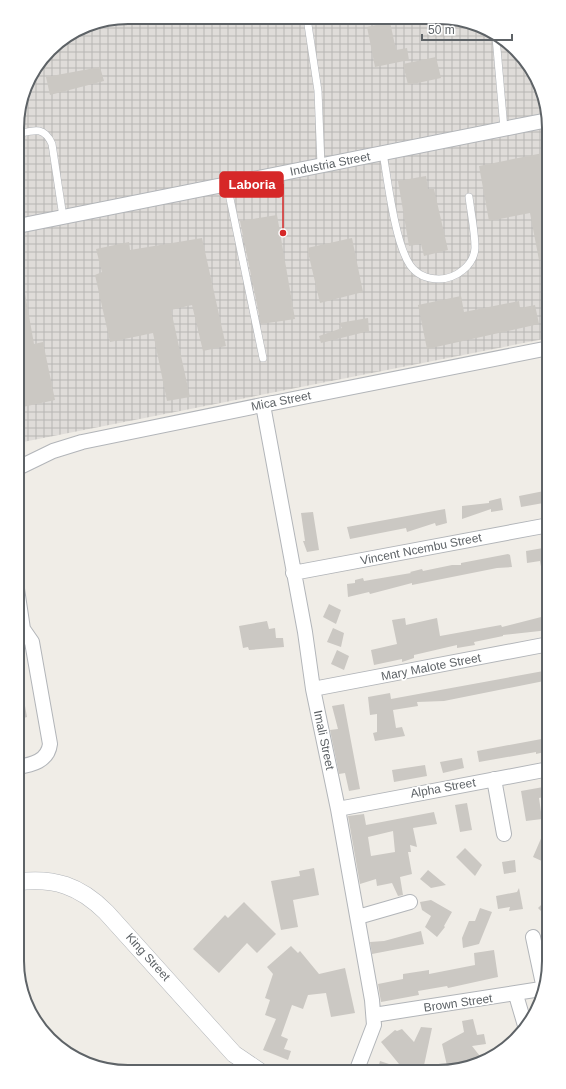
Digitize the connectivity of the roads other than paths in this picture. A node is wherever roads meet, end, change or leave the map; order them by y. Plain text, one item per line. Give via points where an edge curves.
1 (308, 24) edge
2 (496, 41) edge
3 (542, 121) edge
4 (504, 129) junction
5 (24, 133) edge
6 (383, 153) junction
7 (322, 165) junction
8 (227, 184) junction
9 (469, 197) dead end
10 (63, 217) junction
11 (24, 225) edge
12 (542, 349) edge
13 (263, 358) dead end
14 (267, 404) junction
15 (24, 465) edge
16 (542, 526) edge
17 (294, 573) junction
18 (24, 633) edge
19 (542, 645) edge
20 (313, 690) junction
21 (24, 765) edge
22 (542, 770) edge
23 (494, 779) junction
24 (338, 809) junction
25 (504, 834) dead end
26 (24, 881) edge
27 (410, 902) dead end
28 (358, 917) junction
29 (533, 937) dead end
30 (541, 975) edge
31 (538, 990) edge
32 (516, 995) junction
33 (374, 1015) junction
34 (523, 1020) edge
35 (249, 1065) edge
36 (359, 1065) edge

1 - 7 lane via 318,91
2 - 4 lane
3 - 4 street, Industria Street
4 - 6 street, Industria Street
5 - 10 lane via 39,131 44,133 52,144
6 - 7 street, Industria Street
6 - 9 lane via 403,250 410,265 421,276 438,280 452,278 469,264 475,249
7 - 8 street, Industria Street
8 - 10 street, Industria Street
8 - 13 lane
10 - 11 street, Industria Street
12 - 14 street, Mica Street
14 - 15 street, Mica Street via 82,442 53,451
14 - 17 street, Imali Street
16 - 17 street, Vincent Ncembu Street
17 - 20 street, Imali Street
18 - 21 street via 32,642 50,744 47,754 39,762
19 - 20 street, Mary Malote Street
20 - 24 street, Imali Street
22 - 23 street, Alpha Street
23 - 24 street, Alpha Street
23 - 25 street
24 - 28 street, Imali Street
26 - 35 street, King Street via 43,880 68,886 88,896 234,1054
27 - 28 street
28 - 33 street, Imali Street
29 - 30 street
31 - 32 street, Brown Street
32 - 33 street, Brown Street
32 - 34 street
33 - 36 street, Imali Street via 374,1025

